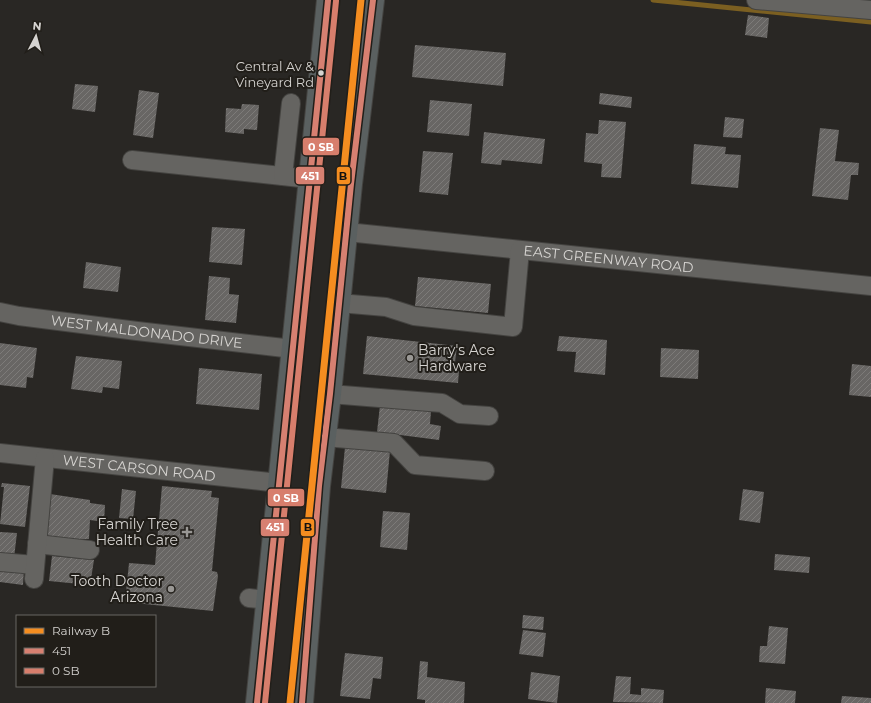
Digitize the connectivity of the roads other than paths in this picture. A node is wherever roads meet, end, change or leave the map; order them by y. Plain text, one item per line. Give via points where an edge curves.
1 (328, 0) edge
2 (373, 0) edge
3 (756, 0) edge
4 (871, 10) edge
5 (291, 103) dead end
6 (132, 160) dead end
7 (283, 176) junction
8 (310, 179) junction
9 (347, 232) junction
10 (520, 250) junction
11 (871, 286) edge
12 (339, 302) junction
13 (0, 312) edge
14 (293, 349) junction
15 (330, 394) junction
16 (489, 416) dead end
17 (325, 437) junction
18 (0, 453) edge
19 (45, 458) junction
20 (485, 471) dead end
21 (279, 483) junction
22 (37, 544) junction
23 (90, 550) dead end
24 (0, 562) edge
25 (257, 703) edge
26 (302, 703) edge

1 - 8 main road
2 - 9 main road
3 - 4 street
5 - 7 street
6 - 7 street
7 - 8 street
8 - 14 main road
9 - 10 street, EAST GREENWAY ROAD
9 - 12 main road
10 - 11 street, EAST GREENWAY ROAD
10 - 12 street via 513,327 414,316 386,307
12 - 15 main road
13 - 14 street, WEST MALDONADO DRIVE
14 - 21 main road
15 - 16 street via 442,403 460,414
15 - 17 main road
17 - 20 street via 394,443 415,465
17 - 26 main road
18 - 19 street, WEST CARSON ROAD
19 - 21 street, WEST CARSON ROAD
19 - 22 street
21 - 25 main road via 258,599
22 - 23 street
22 - 24 street via 34,572

